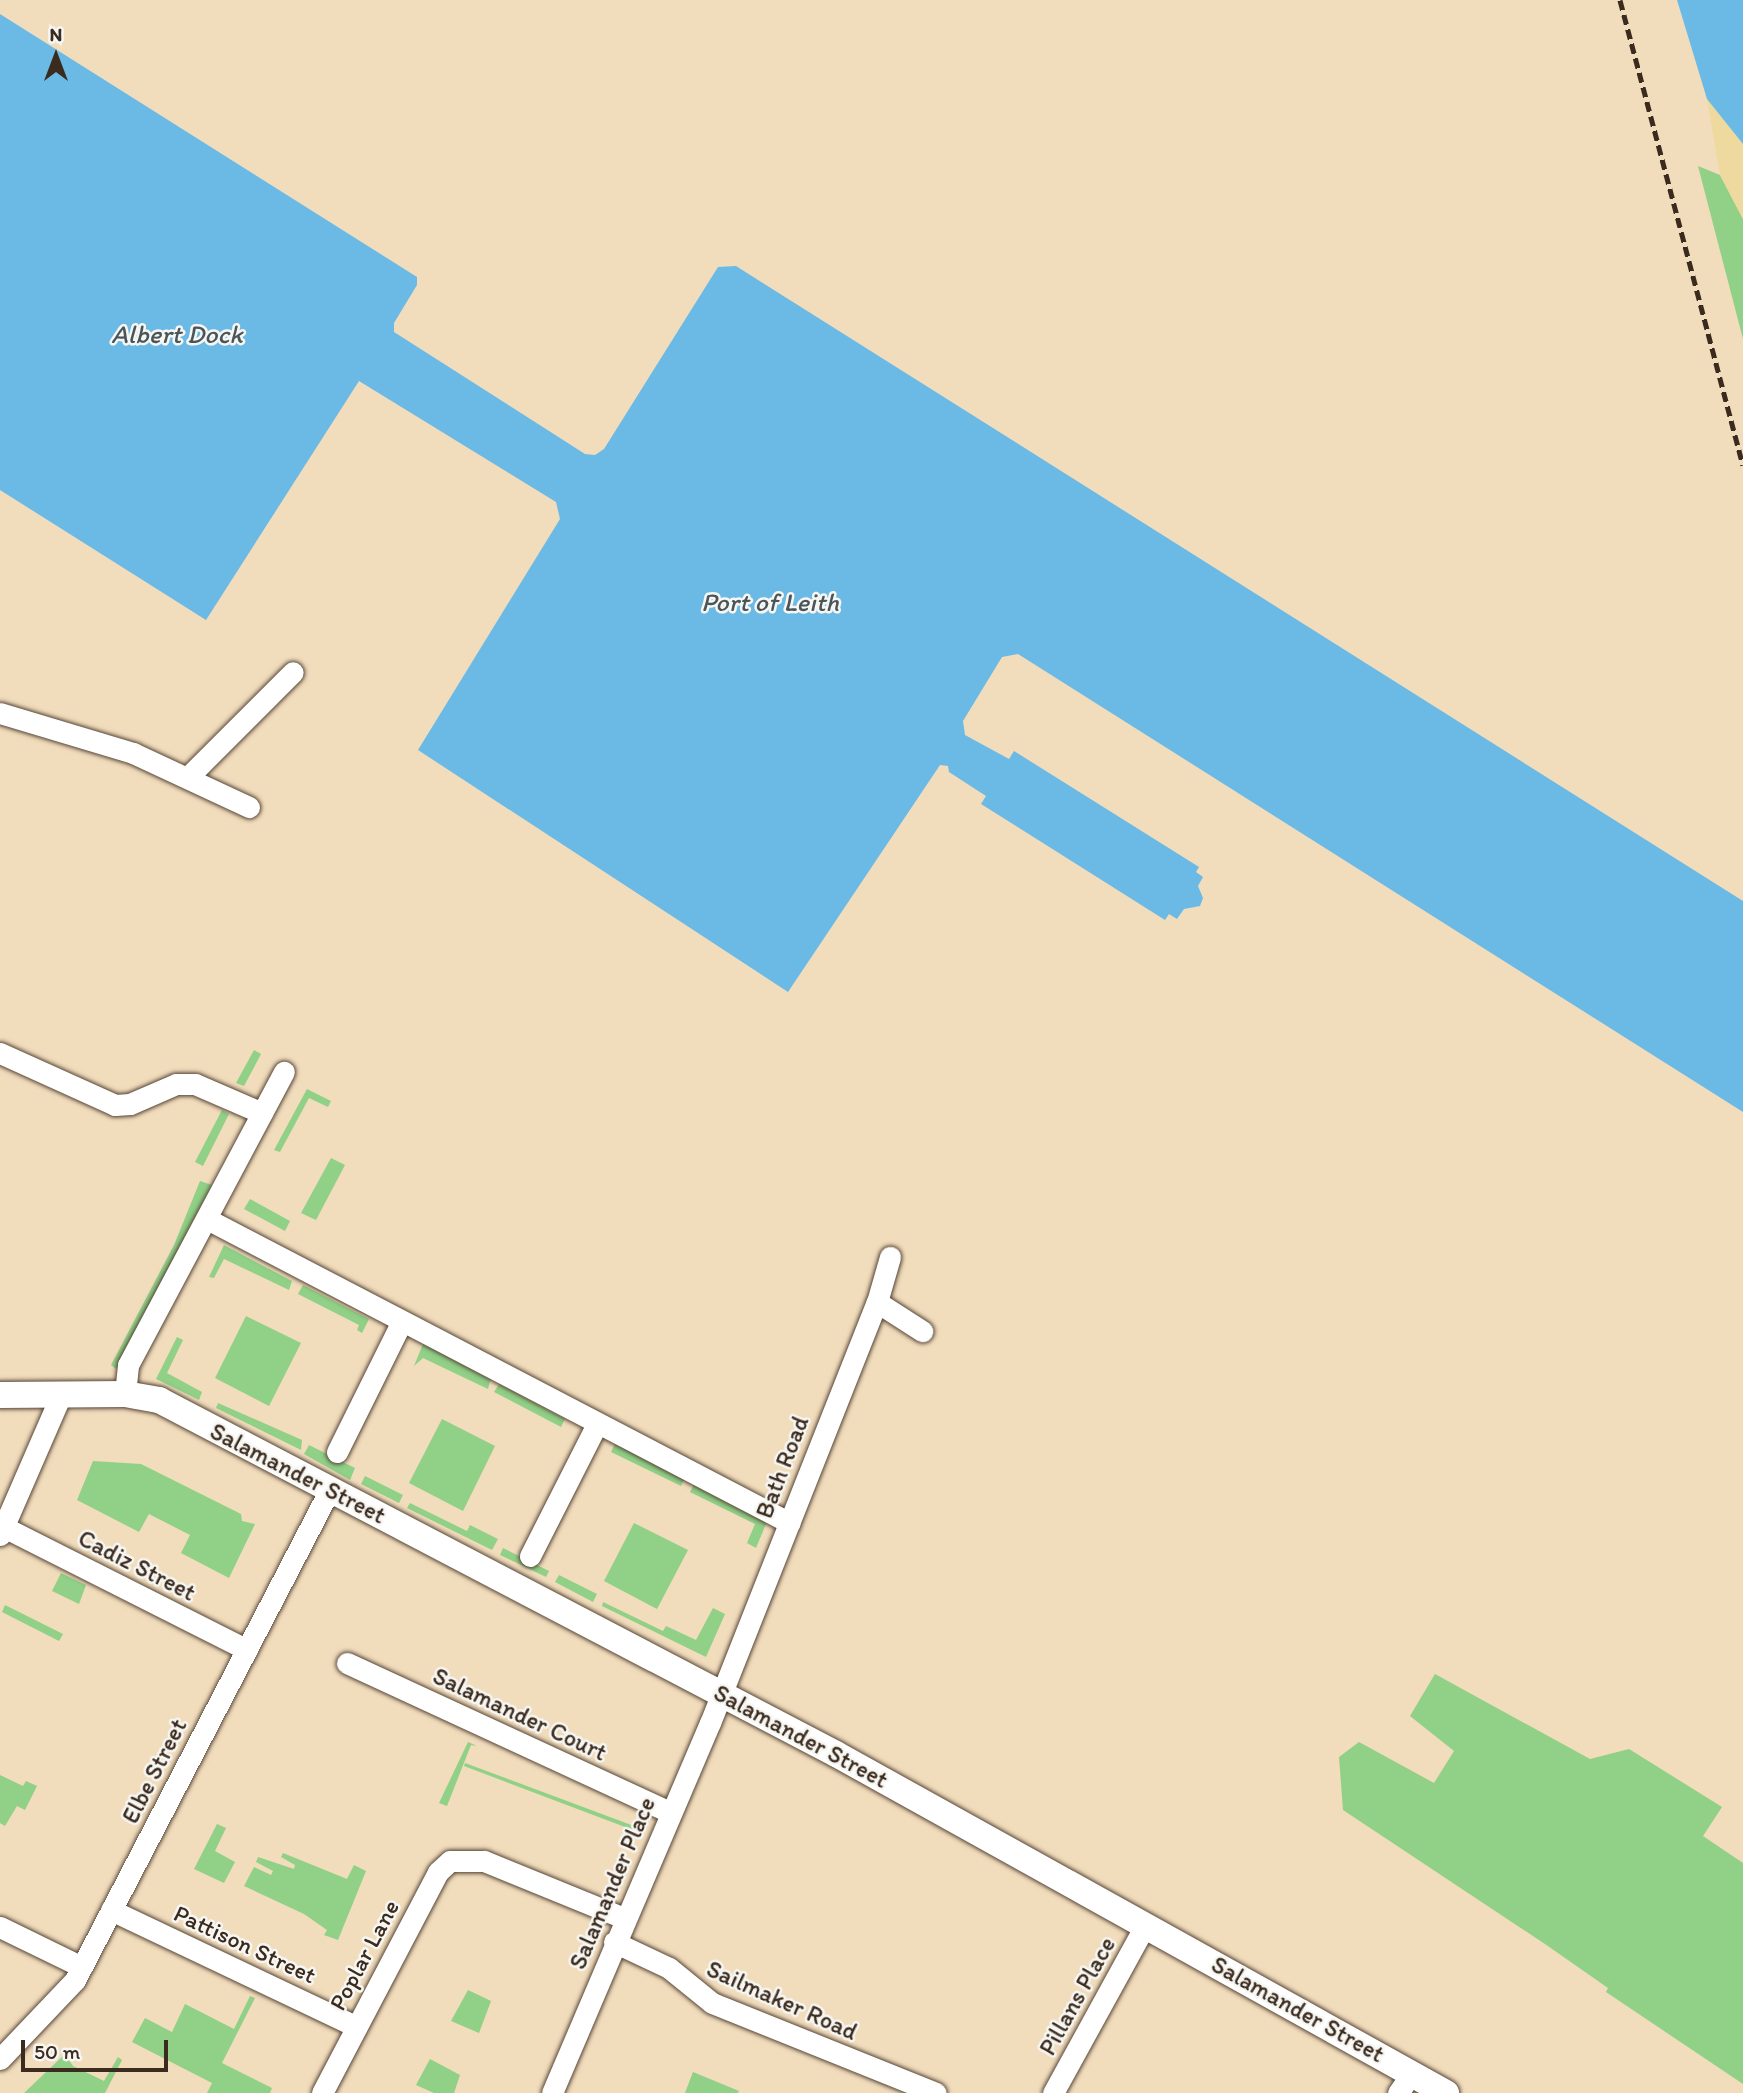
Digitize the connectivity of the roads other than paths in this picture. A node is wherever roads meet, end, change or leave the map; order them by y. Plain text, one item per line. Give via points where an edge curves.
1 (293, 672) dead end
2 (0, 713) edge
3 (188, 777) junction
4 (249, 807) dead end
5 (0, 1054) edge
6 (284, 1072) dead end
7 (262, 1113) junction
8 (206, 1219) junction
9 (890, 1257) dead end
10 (877, 1302) junction
11 (402, 1321) junction
12 (922, 1331) dead end
13 (0, 1395) edge
14 (61, 1395) junction
15 (135, 1395) junction
16 (597, 1424) junction
17 (337, 1452) dead end
18 (330, 1489) junction
19 (790, 1522) junction
20 (2, 1531) edge
21 (530, 1556) dead end
22 (247, 1650) junction
23 (347, 1663) dead end
24 (720, 1695) junction
25 (671, 1813) junction
26 (111, 1910) junction
27 (624, 1918) junction
28 (1146, 1924) junction
29 (0, 1927) edge
30 (614, 1942) junction
31 (82, 1967) junction
32 (357, 2026) junction
33 (0, 2059) edge
34 (1405, 2083) edge
35 (322, 2093) edge
36 (552, 2093) edge
37 (936, 2093) edge
38 (1053, 2093) edge
39 (1446, 2093) edge

1 - 3 street
2 - 3 street via 107,744
3 - 4 street
5 - 7 street via 115,1105 130,1104 176,1084 195,1084
6 - 7 street
7 - 8 street
8 - 11 street
8 - 15 street via 128,1365
9 - 10 street, Bath Road
10 - 12 street
10 - 19 street, Bath Road
11 - 16 street
11 - 17 street
13 - 14 main road
14 - 15 main road
14 - 20 street
15 - 18 main road, Salamander Street
16 - 19 street
16 - 21 street
18 - 22 street, Elbe Street
18 - 24 main road, Salamander Street
19 - 24 street, Bath Road
20 - 22 street, Cadiz Street
22 - 26 street, Elbe Street
23 - 25 street, Salamander Court
24 - 25 street, Salamander Place
24 - 28 main road, Salamander Street
25 - 27 street, Salamander Place
26 - 31 street, Elbe Street
26 - 32 street, Pattison Street
27 - 30 street, Salamander Place
27 - 32 street, Poplar Lane via 484,1861 450,1861 438,1872
28 - 34 main road, Salamander Street
28 - 38 street, Pillans Place
29 - 31 street
30 - 36 street, Salamander Place
30 - 37 street, Sailmaker Road via 669,1968 712,2003
31 - 33 street, Elbe Street via 69,1987
32 - 35 street, Poplar Lane
34 - 39 main road, Salamander Street

